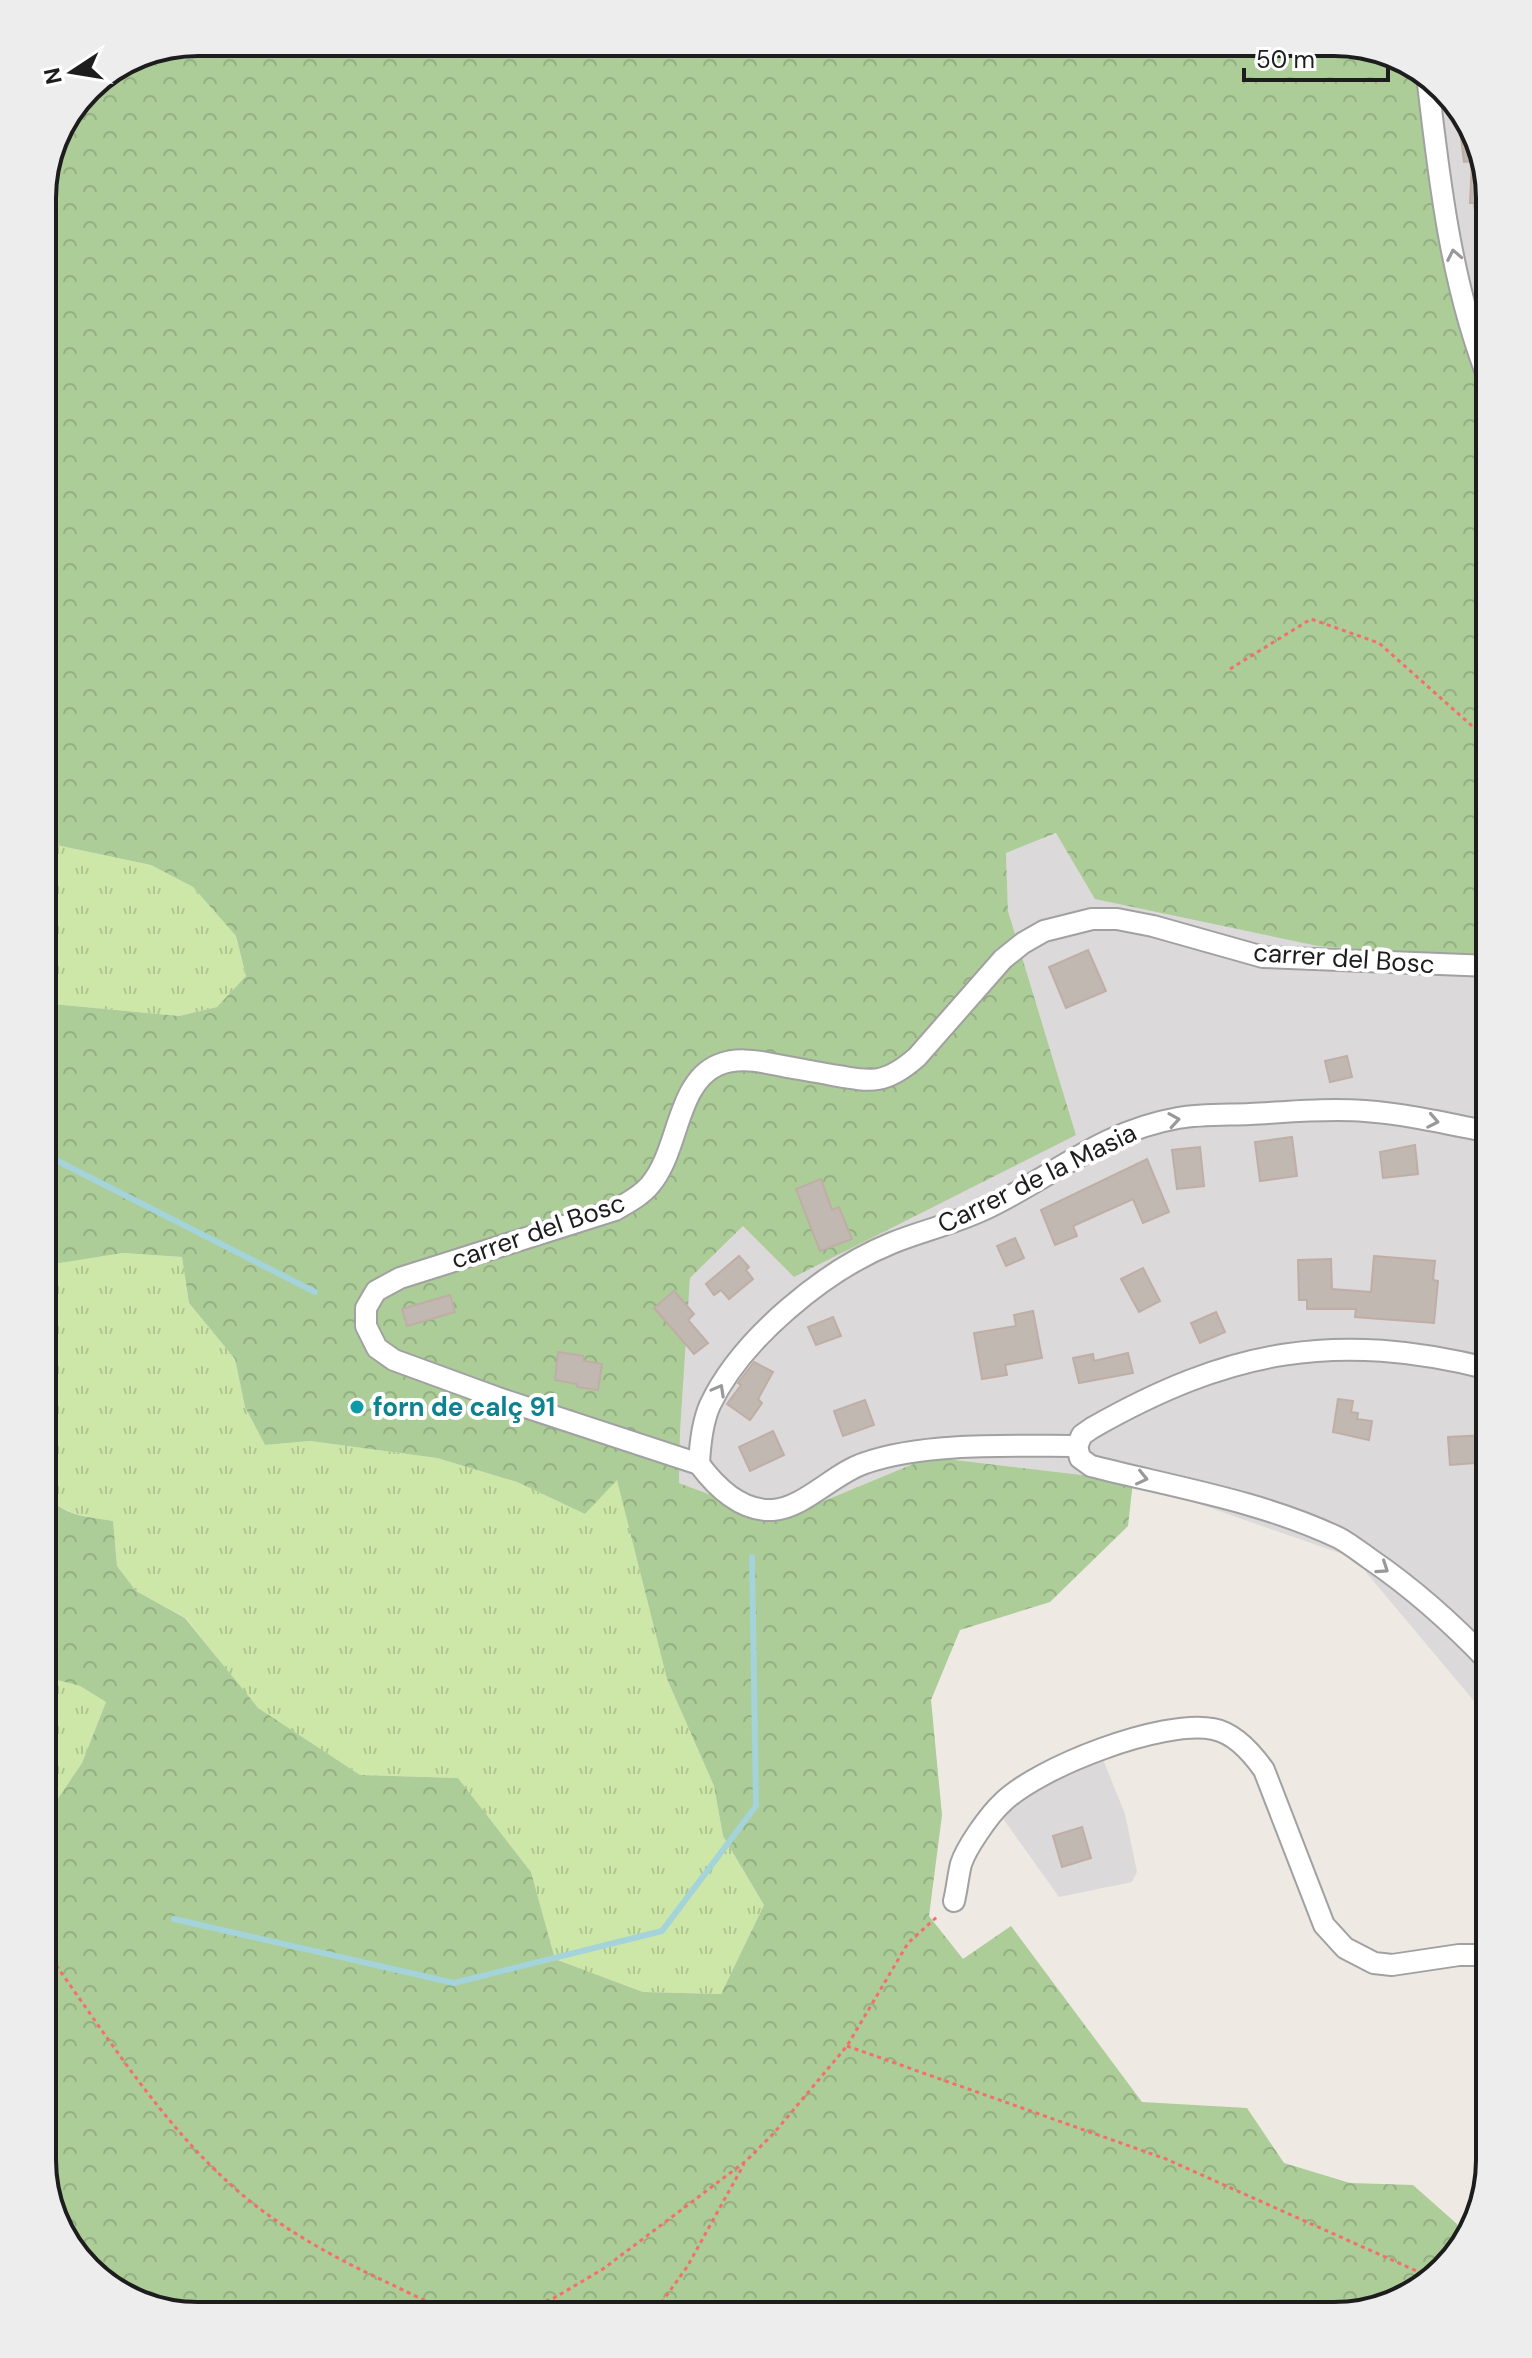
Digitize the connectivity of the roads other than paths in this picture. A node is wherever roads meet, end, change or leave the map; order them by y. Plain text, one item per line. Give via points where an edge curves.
1 (1429, 92) edge
2 (1476, 349) edge
3 (1476, 965) edge
4 (1476, 1129) edge
5 (1476, 1365) edge
6 (1077, 1446) junction
7 (699, 1464) junction
8 (1476, 1649) edge
9 (954, 1901) road end
10 (1476, 1955) edge

2 -> 1 street via 1437,161
3 - 7 street, carrer del Bosc via 1263,957 1117,919 1071,922 1044,931 1003,959 901,1071 863,1082 759,1061 716,1066 701,1075 690,1092 668,1156 651,1185 635,1198 615,1210 400,1278 376,1291 366,1308 371,1337 394,1360
7 -> 4 street, Carrer de la Masia via 709,1406 730,1370 823,1280 891,1243 984,1209 1102,1142 1182,1118 1315,1111 1364,1111
5 - 6 street via 1348,1348 1293,1352 1234,1364 1170,1387 1092,1428
6 - 7 street via 987,1446 865,1463 774,1510 752,1508 732,1497
6 -> 8 street via 1080,1458 1091,1466 1217,1496 1340,1539 1396,1577
9 - 10 street via 962,1862 993,1813 1013,1793 1048,1772 1137,1738 1171,1729 1216,1729 1252,1753 1264,1770 1324,1925 1345,1948 1374,1963 1392,1965

